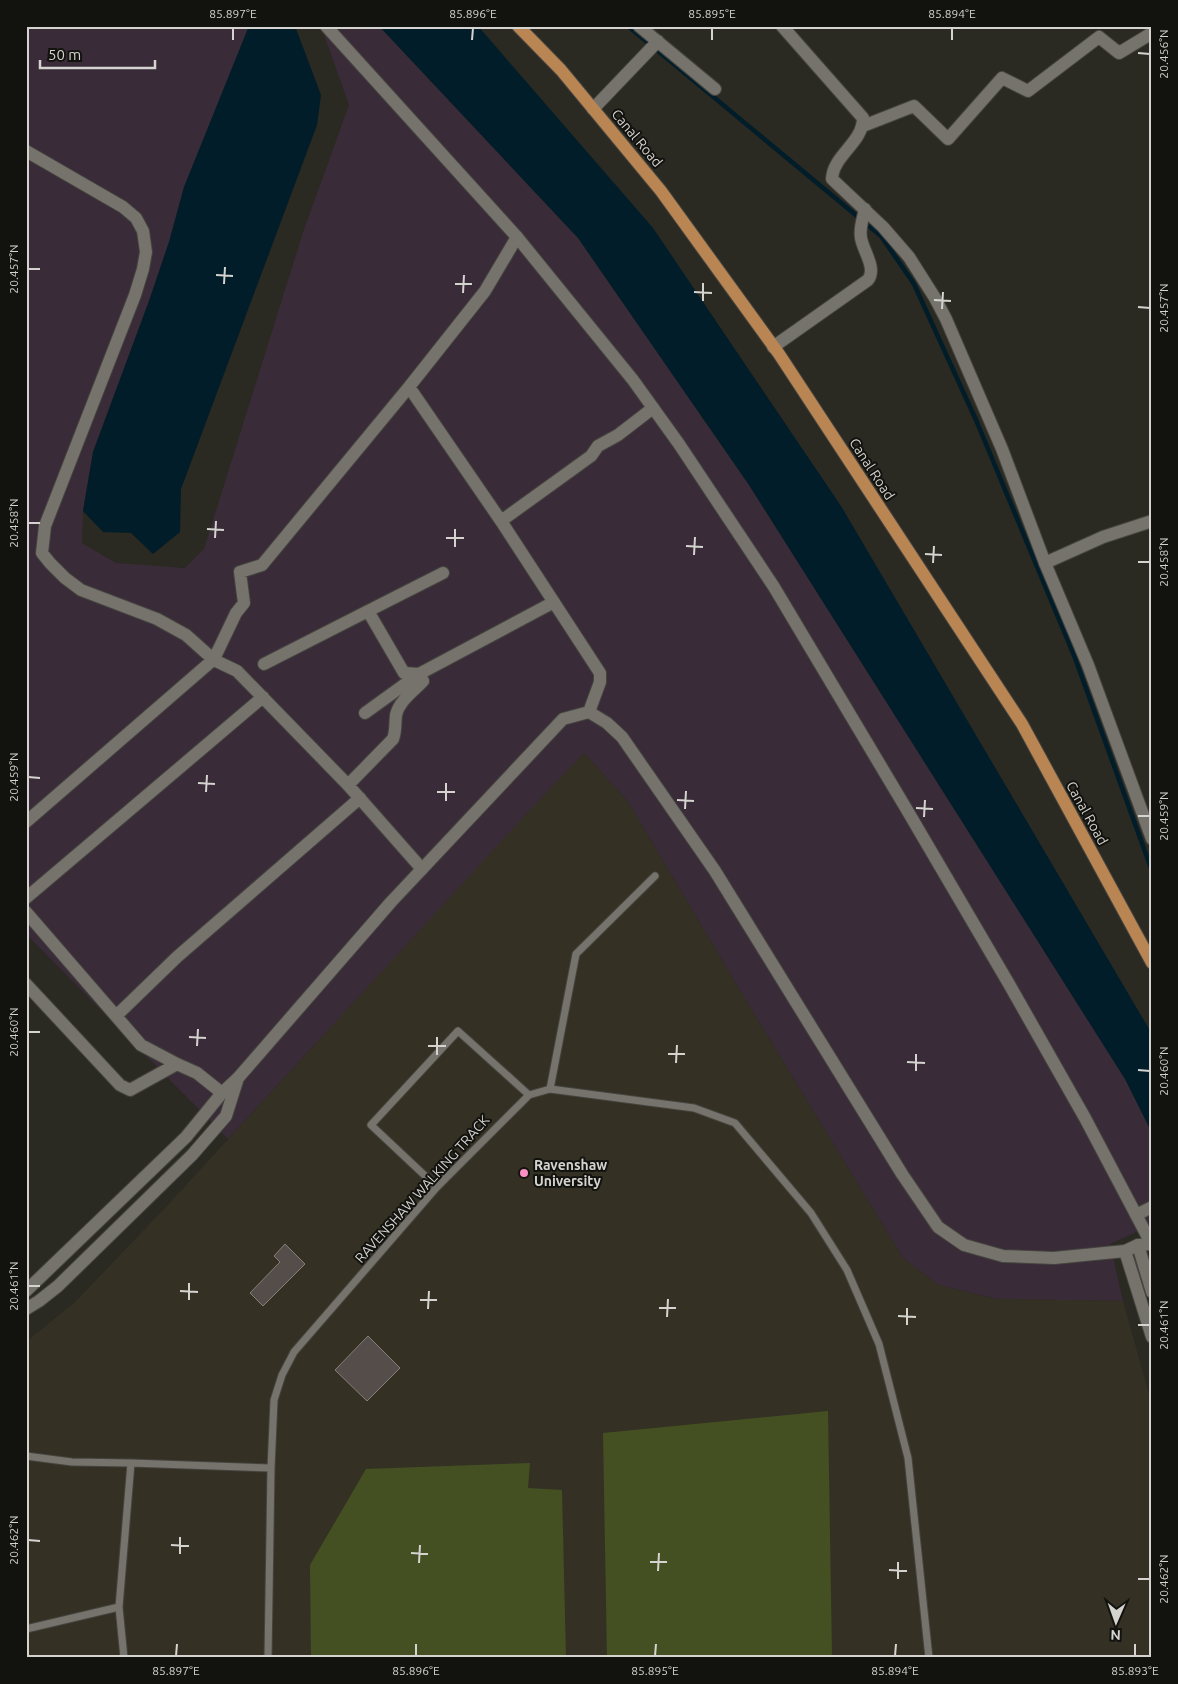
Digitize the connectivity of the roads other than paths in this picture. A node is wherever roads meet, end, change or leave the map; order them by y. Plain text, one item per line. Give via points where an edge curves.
1 (326, 26) edge
2 (518, 26) edge
3 (639, 26) edge
4 (782, 26) edge
5 (1152, 33) edge
6 (658, 41) junction
7 (715, 89) dead end
8 (593, 109) junction
9 (863, 126) junction
10 (26, 151) edge
11 (865, 209) junction
12 (517, 237) junction
13 (773, 347) junction
14 (409, 387) junction
15 (653, 408) junction
16 (502, 521) junction
17 (1152, 521) edge
18 (1045, 563) junction
19 (443, 573) dead end
20 (554, 602) junction
21 (368, 611) junction
22 (214, 659) junction
23 (264, 664) dead end
24 (419, 674) junction
25 (263, 697) junction
26 (588, 712) junction
27 (365, 713) dead end
28 (348, 785) junction
29 (360, 798) junction
30 (26, 822) edge
31 (1152, 839) edge
32 (422, 869) junction
33 (655, 876) dead end
34 (26, 898) edge
35 (26, 912) edge
36 (1152, 963) edge
37 (26, 984) edge
38 (116, 1016) junction
39 (177, 1064) junction
40 (238, 1078) junction
41 (550, 1090) junction
42 (222, 1094) junction
43 (529, 1095) junction
44 (437, 1187) junction
45 (1152, 1207) edge
46 (1136, 1215) junction
47 (1152, 1244) edge
48 (1138, 1246) junction
49 (1125, 1251) junction
50 (26, 1291) edge
51 (1152, 1292) edge
52 (26, 1309) edge
53 (1152, 1337) edge
54 (26, 1456) edge
55 (131, 1463) junction
56 (271, 1468) junction
57 (119, 1607) junction
58 (26, 1629) edge
59 (124, 1658) edge
60 (268, 1658) edge
61 (929, 1658) edge

1 - 12 street
2 - 8 main road, Canal Road
3 - 6 street
4 - 9 street via 863,118
5 - 9 street via 1119,53 1099,37 1028,91 1002,78 948,139 914,106
6 - 7 street
6 - 8 street
8 - 13 main road, Canal Road via 661,191
9 - 11 street via 833,171 832,179
10 - 22 street via 136,218 143,231 146,252 136,295 45,526 42,553 81,590 157,619 186,635
11 - 13 street via 860,236 872,276
11 - 18 street via 909,257 946,318 1002,449
12 - 14 street via 485,291
12 - 15 street
13 - 36 main road, Canal Road via 1022,724
14 - 16 street
14 - 22 street via 262,565 240,572 244,603
15 - 16 street via 618,436 598,446 591,456
15 - 46 street via 774,587 883,768 1010,984
16 - 20 street
17 - 18 street via 1103,537
18 - 31 street via 1088,665
19 - 21 street
20 - 24 street
20 - 26 street via 600,673 600,682
21 - 23 street
21 - 24 street via 404,673
22 - 25 street via 237,671
22 - 30 street
24 - 27 street
24 - 28 street via 422,681 401,702 393,739
25 - 28 street
25 - 34 street
26 - 32 street via 563,719
26 - 49 street via 622,737 714,871 938,1227 964,1245 1003,1256 1054,1258
28 - 29 street
29 - 32 street
29 - 38 street via 177,957
32 - 40 street
33 - 41 lane via 576,954
35 - 38 street
37 - 39 street via 120,1085 130,1090
38 - 39 street via 141,1045
39 - 42 street via 196,1073
40 - 42 street
40 - 52 street via 226,1116 192,1154 58,1286
41 - 43 lane
41 - 61 lane via 694,1108 736,1123 811,1213 847,1270 879,1344 908,1458
42 - 50 street via 186,1137
43 - 44 lane, RAVENSHAW WALKING TRACK
43 - 44 lane via 458,1031 371,1125
44 - 56 lane, RAVENSHAW WALKING TRACK via 294,1352 274,1400
45 - 46 street
46 - 47 street
47 - 48 street
48 - 49 street
48 - 51 street
49 - 53 street
54 - 55 lane via 72,1462
55 - 56 lane
55 - 57 lane
56 - 60 lane, RAVENSHAW WALKING TRACK
57 - 58 lane
57 - 59 lane

